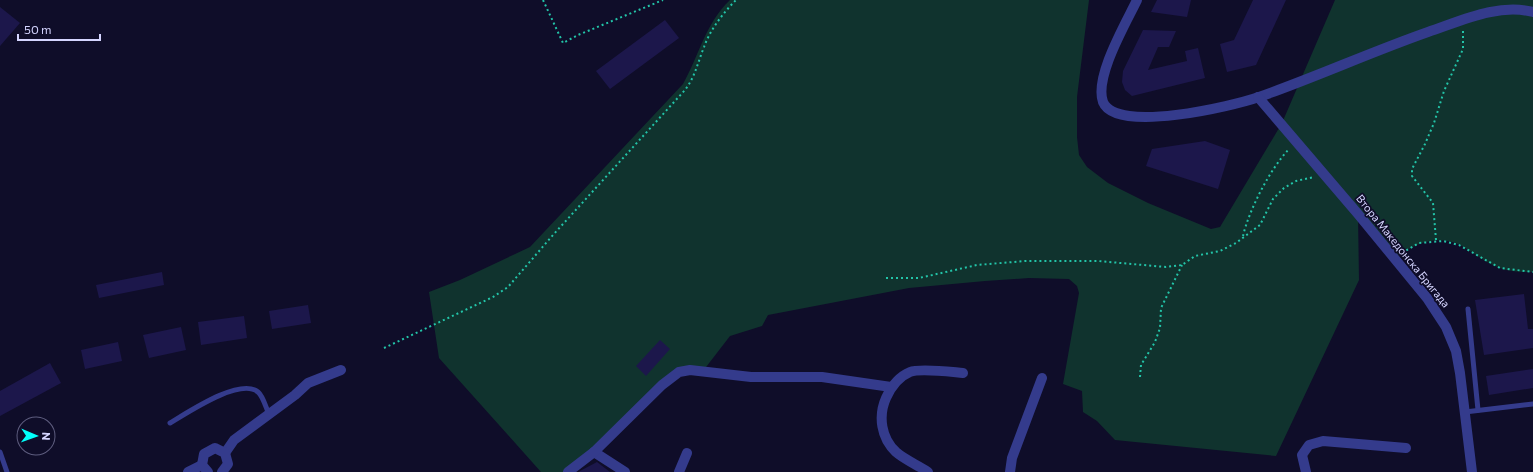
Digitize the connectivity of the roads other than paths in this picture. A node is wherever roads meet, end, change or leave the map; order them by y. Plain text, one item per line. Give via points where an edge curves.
1 (1137, 0) edge
2 (1533, 12) edge
3 (1258, 97) junction
4 (1468, 309) dead end
5 (341, 370) dead end
6 (962, 373) dead end
7 (1042, 378) dead end
8 (891, 387) junction
9 (1533, 404) edge
10 (1478, 410) junction
11 (1465, 412) junction
12 (269, 414) junction
13 (170, 422) dead end
14 (1406, 448) dead end
15 (0, 452) edge
16 (594, 452) junction
17 (225, 453) junction
18 (687, 453) dead end
19 (205, 468) edge
20 (7, 472) edge
21 (188, 472) edge
22 (222, 472) edge
23 (568, 472) edge
24 (625, 472) edge
25 (679, 472) edge
26 (928, 472) edge
27 (1010, 472) edge
28 (1306, 472) edge
29 (1472, 472) edge

1 - 3 street via 1103,79 1103,101 1112,112 1130,116 1171,115 1197,112
2 - 3 street via 1507,9 1462,21 1362,56
3 - 11 street, Втора Македонска Бригада via 1427,298 1446,326 1457,358
4 - 10 lane
5 - 12 street via 308,383
6 - 8 street via 912,371
7 - 27 street via 1012,458
8 - 16 street via 822,377 751,377 685,370 662,385
8 - 26 street via 882,408 883,433 896,452
9 - 10 lane
10 - 11 lane
11 - 29 street, Втора Македонска Бригада
12 - 13 lane via 258,392 248,387 215,398
12 - 17 street via 234,440
14 - 28 street via 1323,441 1309,445 1302,455
15 - 20 lane
16 - 23 street
16 - 24 street
17 - 19 street via 215,448 204,454
17 - 22 street via 228,464
18 - 25 street
19 - 21 street

